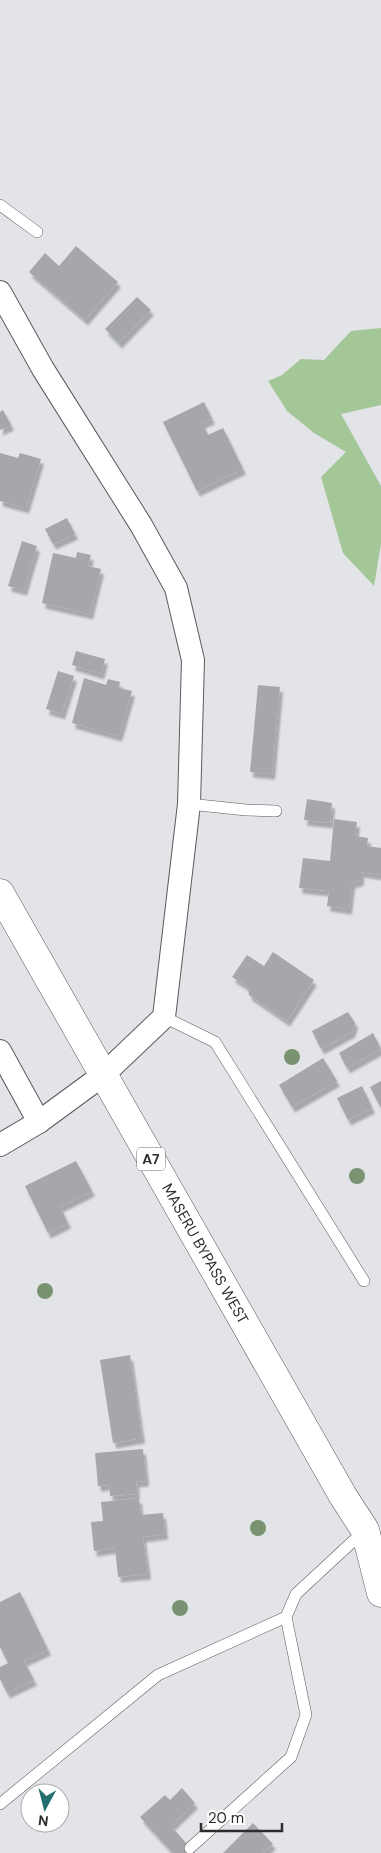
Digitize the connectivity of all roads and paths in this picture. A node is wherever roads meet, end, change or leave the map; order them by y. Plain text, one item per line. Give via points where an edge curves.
1 (0, 205) edge
2 (37, 232) dead end
3 (0, 292) edge
4 (189, 804) junction
5 (276, 811) dead end
6 (0, 893) edge
7 (164, 1017) junction
8 (0, 1051) edge
9 (103, 1075) junction
10 (39, 1122) junction
11 (0, 1145) edge
12 (364, 1281) dead end
13 (365, 1530) junction
14 (381, 1593) edge
15 (286, 1616) junction
16 (0, 1804) edge
17 (190, 1848) dead end

1 - 2 lane
3 - 4 street via 176,588 194,660
4 - 5 lane
4 - 7 street
6 - 9 main road, MASERU BYPASS WEST / A7
7 - 9 street
7 - 12 lane via 215,1042
8 - 10 street
9 - 10 street
9 - 13 main road, MASERU BYPASS WEST / A7
10 - 11 street
13 - 14 main road, MASERU BYPASS WEST / A7
13 - 15 lane via 296,1594
15 - 16 lane via 158,1675
15 - 17 lane via 306,1715 291,1757

